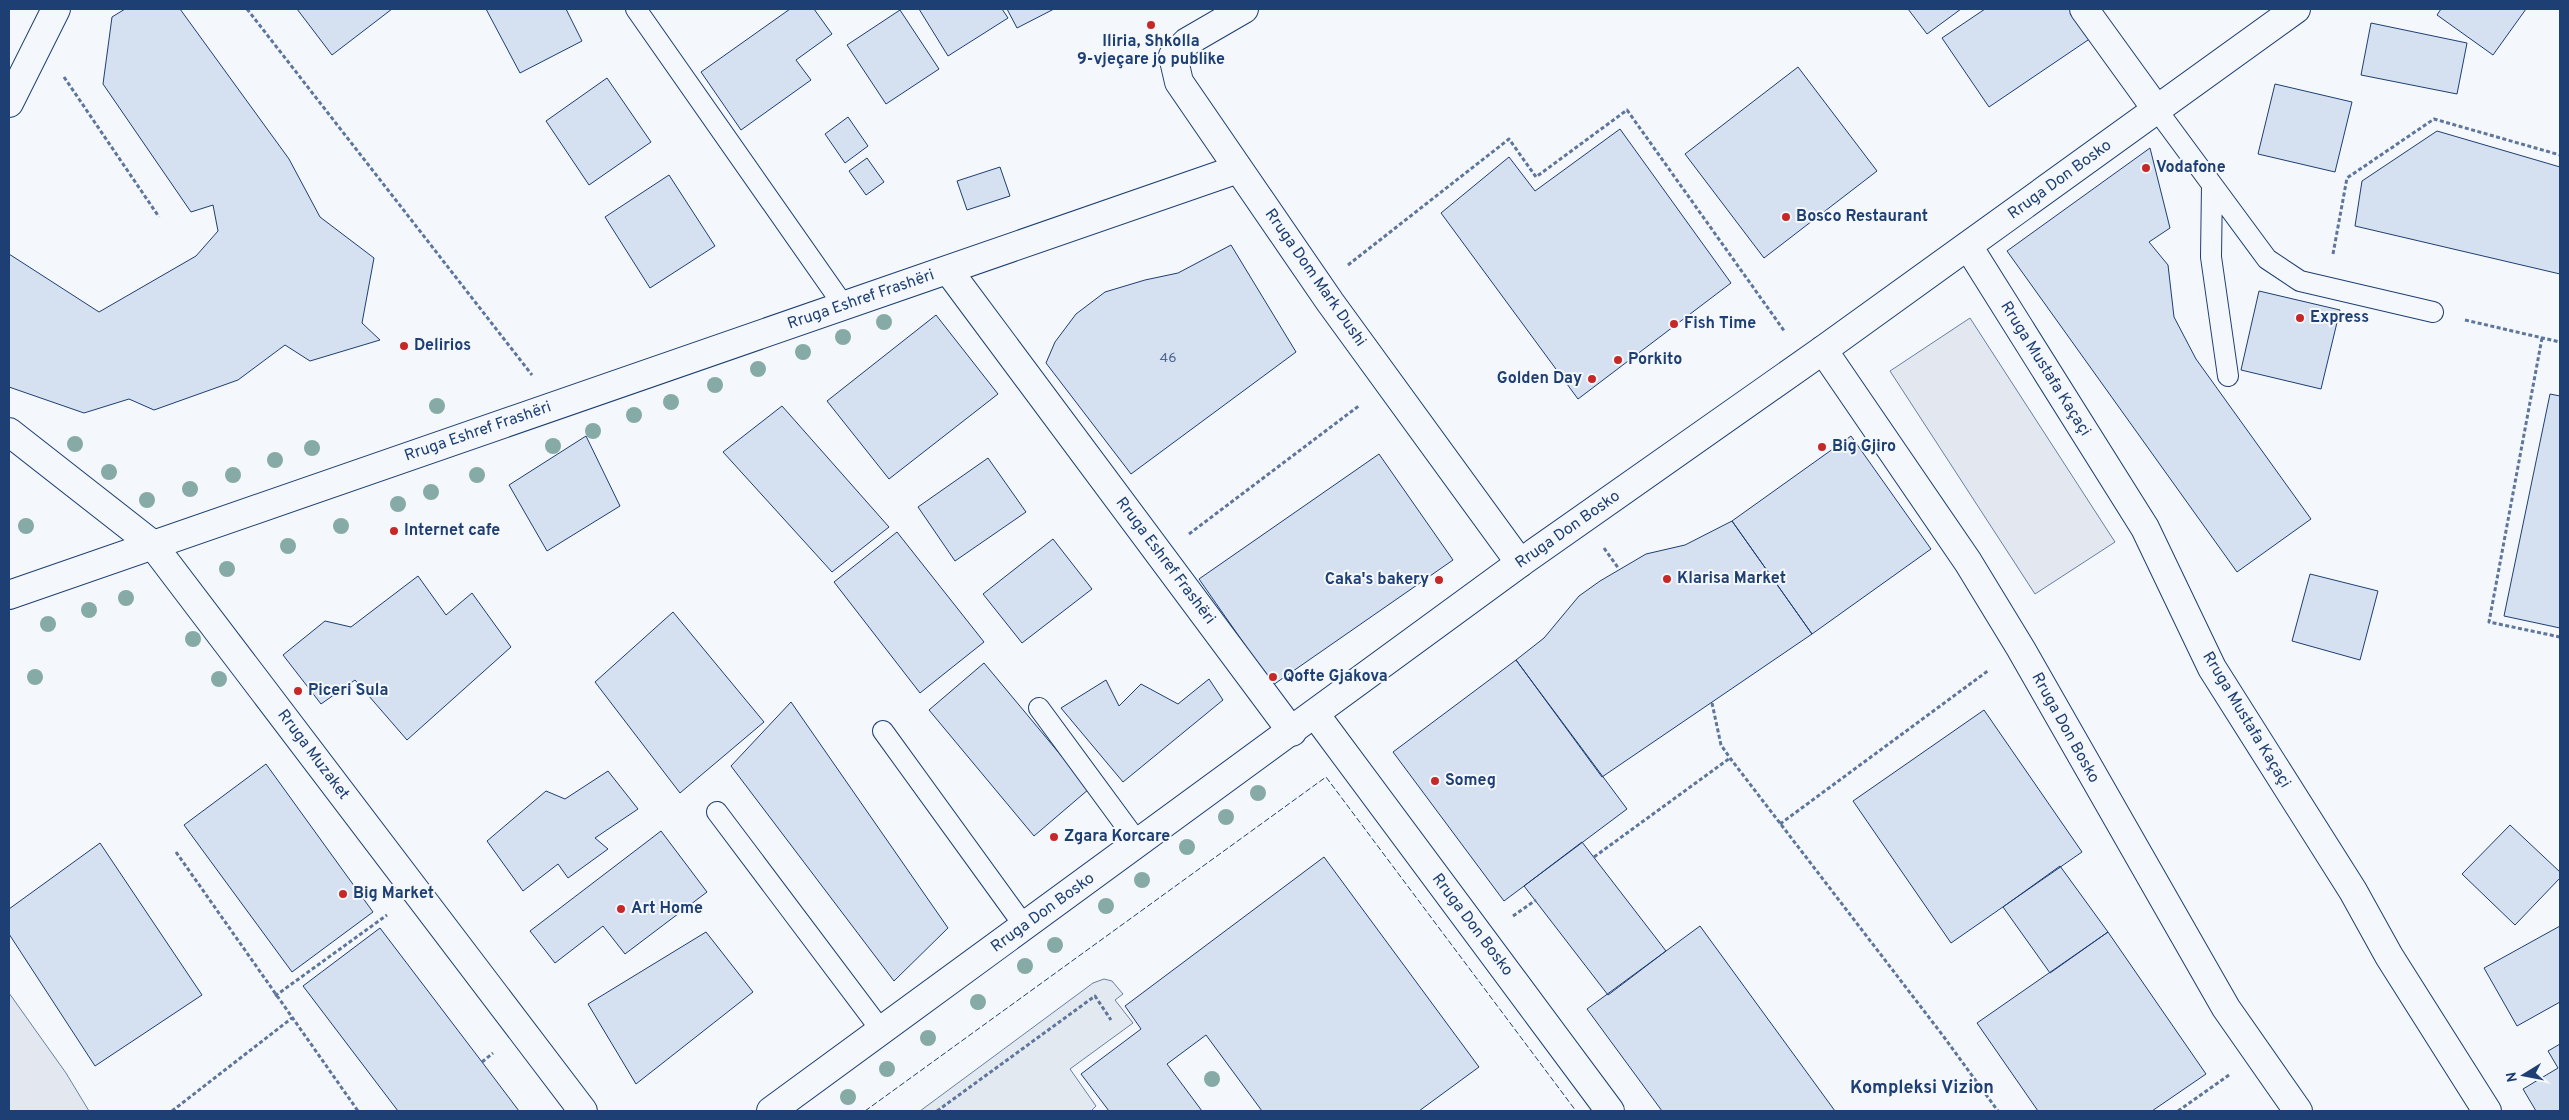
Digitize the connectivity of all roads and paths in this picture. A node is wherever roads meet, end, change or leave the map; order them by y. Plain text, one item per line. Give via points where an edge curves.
1 (56, 9) edge
2 (247, 9) edge
3 (636, 9) edge
4 (1244, 9) edge
5 (2084, 9) edge
6 (2296, 9) edge
7 (39, 42) junction
8 (9, 103) edge
9 (2157, 110) junction
10 (2560, 155) edge
11 (1238, 169) junction
12 (2212, 186) junction
13 (159, 217) dead end
14 (1968, 246) junction
15 (948, 270) junction
16 (1320, 287) junction
17 (2328, 288) junction
18 (844, 306) junction
19 (2433, 312) joint
20 (2542, 338) junction
21 (2560, 342) edge
22 (1815, 356) junction
23 (2228, 376) dead end
24 (1389, 383) junction
25 (555, 405) junction
26 (9, 432) edge
27 (152, 544) junction
28 (1161, 556) junction
29 (1611, 559) dead end
30 (1520, 564) junction
31 (1619, 569) dead end
32 (9, 595) edge
33 (2560, 636) edge
34 (1990, 669) dead end
35 (1712, 703) dead end
36 (1039, 708) dead end
37 (1315, 714) junction
38 (883, 731) dead end
39 (1292, 732) junction
40 (1730, 758) junction
41 (717, 812) dead end
42 (1780, 824) junction
43 (1139, 844) junction
44 (176, 852) dead end
45 (1594, 857) dead end
46 (417, 892) junction
47 (1536, 900) dead end
48 (1526, 907) dead end
49 (1025, 927) junction
50 (275, 996) junction
51 (292, 1018) junction
52 (1111, 1020) dead end
53 (881, 1030) junction
54 (2233, 1072) dead end
55 (172, 1111) edge
56 (358, 1111) edge
57 (583, 1111) edge
58 (771, 1111) edge
59 (937, 1111) edge
60 (1610, 1111) edge
61 (1998, 1111) edge
62 (2178, 1111) edge
63 (2298, 1111) edge
64 (2487, 1111) edge

1 - 7 street
2 - 25 path
3 - 18 lane
4 - 11 street, Rruga Dom Mark Dushi via 1186,42 1173,56 1179,82
5 - 9 street
6 - 9 street, Rruga Don Bosko
7 - 8 street
7 - 13 path
9 - 12 lane
9 - 14 street, Rruga Don Bosko
10 - 17 path via 2434,119 2347,178
11 - 15 street, Rruga Eshref Frashëri
11 - 16 street, Rruga Dom Mark Dushi
12 - 17 lane via 2267,259 2300,281
12 - 23 lane via 2211,258
14 - 22 street, Rruga Don Bosko
14 - 64 street, Rruga Mustafa Kaçaçi via 2145,528 2212,668
15 - 18 street, Rruga Eshref Frashëri
15 - 28 street, Rruga Eshref Frashëri
16 - 22 path via 1509,139 1536,177 1627,110
16 - 24 street, Rruga Dom Mark Dushi
17 - 19 lane
18 - 25 street, Rruga Eshref Frashëri
19 - 20 path
20 - 21 path
20 - 33 path via 2489,622
22 - 30 street, Rruga Don Bosko
22 - 63 street, Rruga Don Bosko via 1968,562 2226,1008
24 - 28 path
24 - 30 street, Rruga Dom Mark Dushi
25 - 27 street, Rruga Eshref Frashëri
26 - 27 street, Rruga Muzaket
27 - 32 street, Rruga Eshref Frashëri
27 - 46 street, Rruga Muzaket
28 - 39 street, Rruga Eshref Frashëri
29 - 31 path
30 - 37 street, Rruga Don Bosko
34 - 42 path
35 - 40 path via 1721,745
36 - 43 lane
37 - 39 street, Rruga Don Bosko
37 - 60 street, Rruga Don Bosko
38 - 49 lane
39 - 43 street, Rruga Don Bosko
40 - 42 path
40 - 45 path
41 - 53 lane
42 - 61 path
43 - 49 street, Rruga Don Bosko
44 - 50 path
46 - 50 path
46 - 57 street, Rruga Muzaket
47 - 48 path
49 - 53 street, Rruga Don Bosko
50 - 51 path
51 - 55 path
51 - 56 path
52 - 59 path via 1095,996
53 - 58 street, Rruga Don Bosko
54 - 62 path

